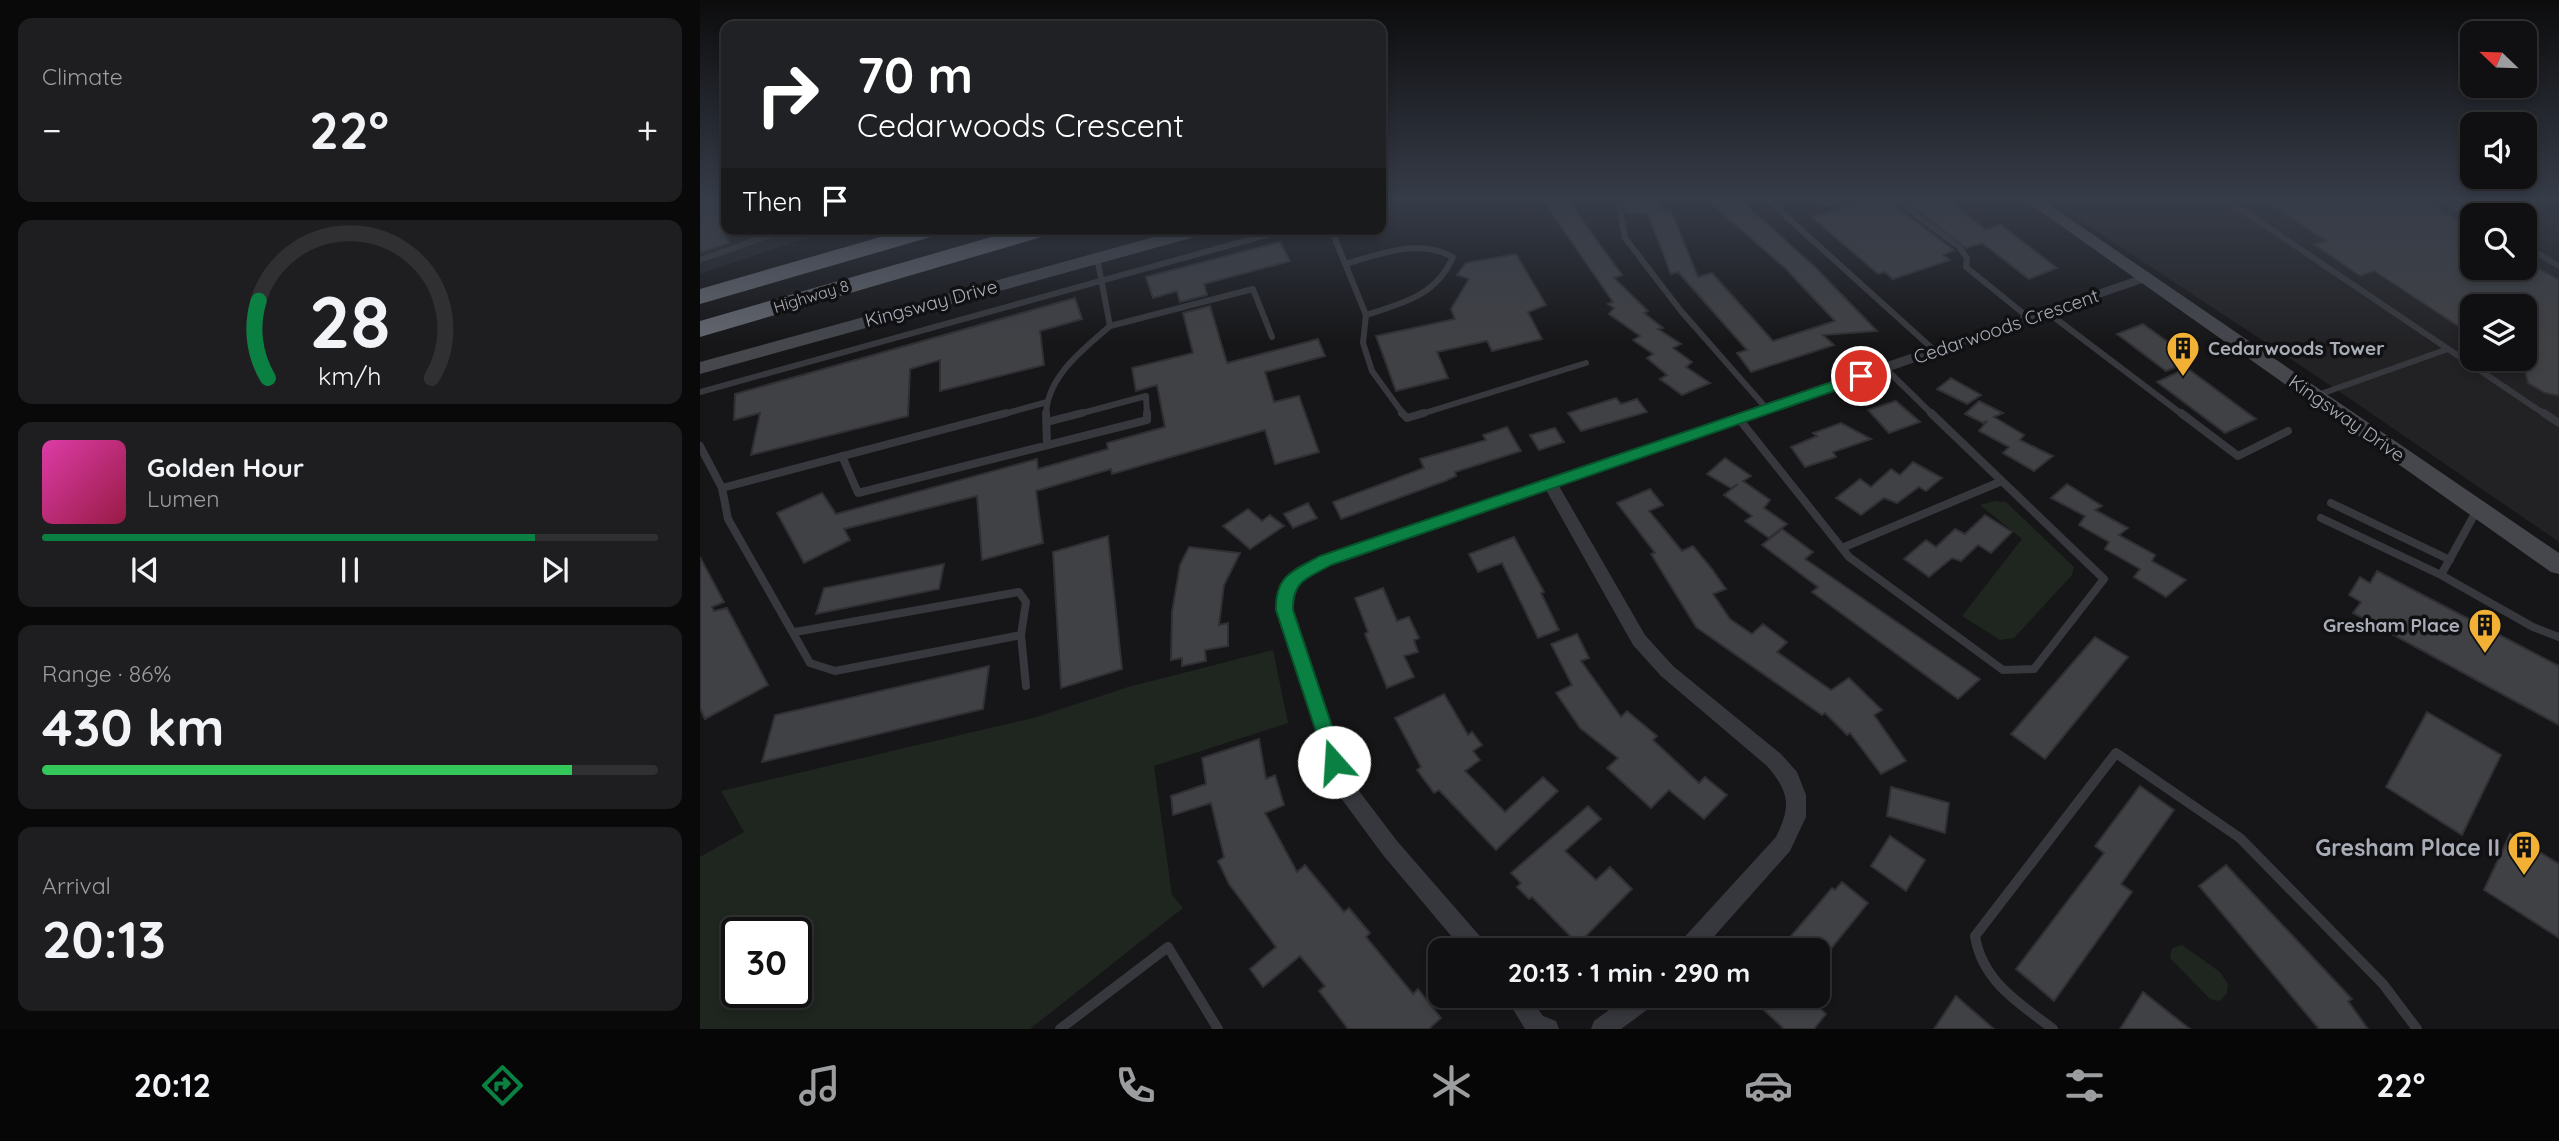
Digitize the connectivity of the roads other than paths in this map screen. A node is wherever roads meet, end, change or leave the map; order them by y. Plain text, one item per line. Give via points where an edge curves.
1 (736, 247) edge
2 (871, 247) edge
3 (982, 247) edge
4 (1135, 247) edge
5 (1223, 247) edge
6 (1338, 247) edge
7 (1419, 247) edge
8 (1433, 247) edge
9 (1632, 247) edge
10 (1820, 247) edge
11 (1958, 247) edge
12 (2100, 247) edge
13 (2297, 247) edge
14 (2537, 253) edge
15 (1097, 257) junction
16 (700, 260) edge
17 (1345, 264) junction
18 (2559, 266) edge
19 (2144, 278) junction
20 (1101, 281) junction
21 (700, 297) edge
22 (2047, 312) junction
23 (1366, 315) junction
24 (2029, 318) junction
25 (1110, 326) junction
26 (700, 329) edge
27 (1272, 337) dead end
28 (2448, 349) junction
29 (1935, 351) junction
30 (1586, 363) dead end
31 (1885, 368) junction
32 (700, 369) edge
33 (700, 393) edge
34 (2315, 396) junction
35 (1047, 402) junction
36 (1766, 409) junction
37 (1739, 419) junction
38 (1047, 422) junction
39 (2559, 424) edge
40 (2288, 431) dead end
41 (1047, 445) junction
42 (700, 446) edge
43 (842, 456) junction
44 (2002, 481) junction
45 (1550, 484) junction
46 (722, 488) junction
47 (2331, 503) dead end
48 (2478, 508) junction
49 (2320, 517) dead end
50 (1842, 548) junction
51 (2450, 560) junction
52 (2559, 565) edge
53 (2441, 575) junction
54 (794, 632) junction
55 (1021, 635) junction
56 (2559, 637) edge
57 (1026, 687) dead end
58 (1467, 938) edge
59 (1699, 938) edge
60 (1524, 1008) edge
61 (1631, 1008) edge
62 (1060, 1029) edge
63 (1218, 1029) edge
64 (1548, 1029) edge
65 (1602, 1029) edge
66 (2053, 1029) edge
67 (2417, 1029) edge

1 - 16 lane
2 - 21 highway, Highway 8
3 - 26 highway, Highway 8
4 - 15 street, Kingsway Drive
5 - 20 lane
6 - 17 lane
7 - 17 lane
8 - 23 lane via 1453,257 1450,268 1420,299
9 - 36 lane
10 - 29 lane
11 - 24 lane via 1967,258 1966,267
12 - 19 street, Kingsway Drive
13 - 28 lane
14 - 18 lane
15 - 20 lane
15 - 32 street, Kingsway Drive
17 - 23 lane
19 - 22 street, Cedarwoods Crescent
19 - 34 street, Kingsway Drive
20 - 25 lane
20 - 33 lane
22 - 24 street, Cedarwoods Crescent
22 - 40 lane via 2238,456
23 - 30 lane via 1361,328 1363,350 1384,394 1407,418
24 - 29 street, Cedarwoods Crescent
25 - 27 lane via 1253,289
25 - 35 lane via 1077,356
28 - 34 lane
28 - 39 lane
29 - 31 street, Cedarwoods Crescent
31 - 36 street, Cedarwoods Crescent
31 - 44 lane
34 - 48 street, Kingsway Drive
35 - 38 lane
35 - 43 lane
36 - 37 street, Cedarwoods Crescent
37 - 45 street, Cedarwoods Crescent
37 - 50 lane
38 - 41 lane
38 - 41 lane via 1146,396 1147,419
41 - 43 lane via 858,493
42 - 46 lane
43 - 46 lane
44 - 50 lane
44 - 50 lane via 2104,579 2034,668 2003,670
45 - 58 street, Cedarwoods Crescent via 1326,560 1292,580 1284,593 1304,674 1342,784
45 - 59 street via 1639,640 1667,671 1774,760 1790,778 1796,795 1796,817 1783,844
46 - 54 lane via 727,519
47 - 51 lane
48 - 51 lane
48 - 52 street, Kingsway Drive
49 - 53 lane
51 - 53 lane
53 - 56 lane
54 - 55 lane via 810,663 835,671
54 - 55 lane via 1019,592 1026,602
55 - 57 lane
60 - 64 street via 1535,1024
61 - 65 street
62 - 63 lane via 1168,947
66 - 67 lane via 1989,977 1975,953 1975,936 2116,753 2240,838 2383,984

